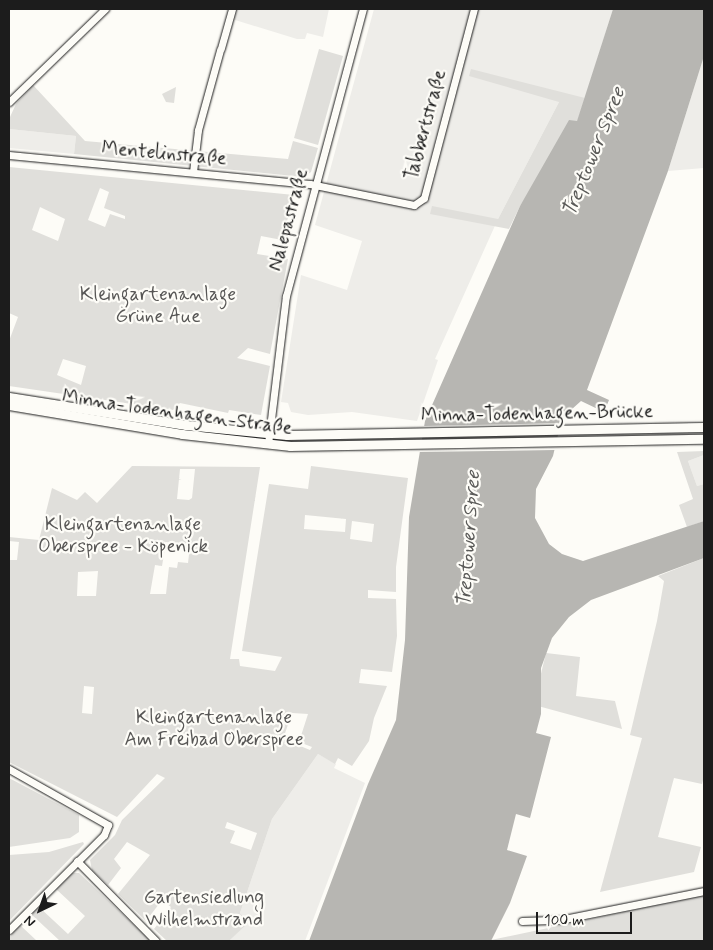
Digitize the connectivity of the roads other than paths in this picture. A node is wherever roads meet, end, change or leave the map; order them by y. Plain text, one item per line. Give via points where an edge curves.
1 (105, 9) edge
2 (232, 9) edge
3 (363, 9) edge
4 (474, 9) edge
5 (9, 102) edge
6 (9, 155) edge
7 (193, 172) junction
8 (316, 185) junction
9 (9, 397) edge
10 (9, 405) edge
11 (704, 427) edge
12 (370, 433) joint
13 (269, 434) junction
14 (704, 439) edge
15 (268, 444) junction
16 (371, 445) joint
17 (9, 769) edge
18 (77, 861) junction
19 (704, 891) edge
20 (522, 921) dead end
21 (9, 930) edge
22 (156, 941) edge

1 - 5 street
2 - 7 street via 198,130
3 - 8 street, Nalepastraße
4 - 8 street, Tabbertstraße via 424,198 414,205
6 - 7 street, Mentelinstraße
7 - 8 street, Mentelinstraße
8 - 13 street, Nalepastraße via 286,296
9 - 13 main road, Minna-Todenhagen-Straße via 186,425
10 - 15 main road, Minna-Todenhagen-Straße via 182,434
11 - 12 main road, Minna-Todenhagen-Brücke
12 - 13 main road, Minna-Todenhagen-Straße via 328,436
13 - 15 street, Nalepastraße
14 - 16 main road, Minna-Todenhagen-Brücke
15 - 16 main road, Minna-Todenhagen-Straße
17 - 18 street via 108,825 104,834
18 - 21 street
18 - 22 street
19 - 20 street via 559,920

